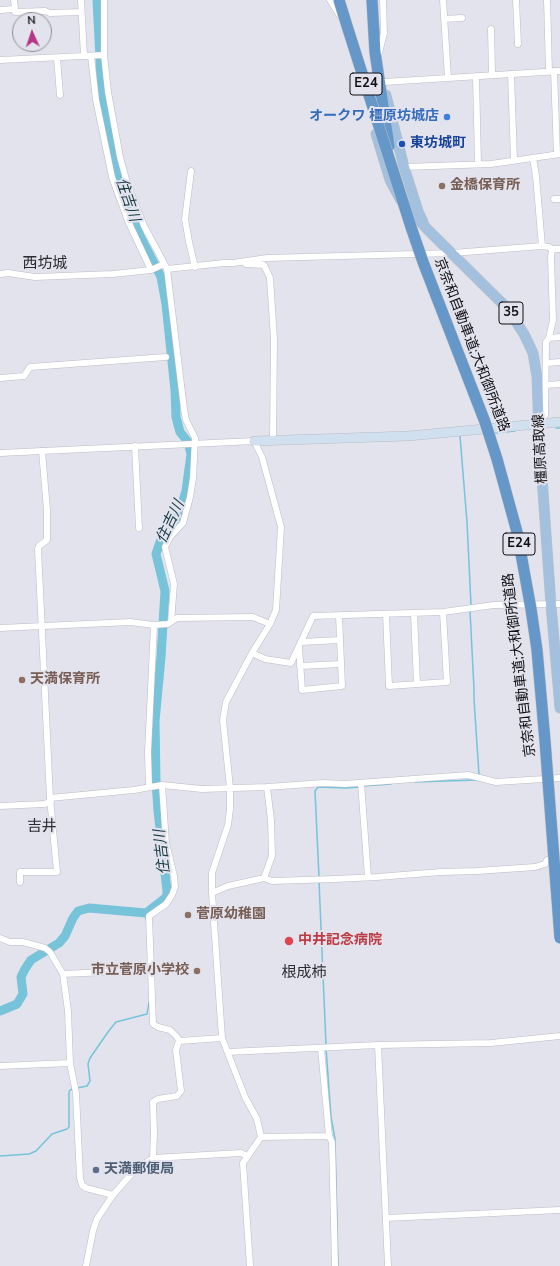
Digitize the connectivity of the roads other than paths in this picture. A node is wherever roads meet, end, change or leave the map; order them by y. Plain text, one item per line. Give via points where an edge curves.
1 (14, 0) edge
2 (81, 0) edge
3 (104, 0) edge
4 (330, 0) edge
5 (340, 0) edge
6 (344, 0) edge
7 (372, 0) edge
8 (377, 0) edge
9 (383, 0) edge
10 (443, 0) edge
11 (516, 0) edge
12 (547, 0) edge
13 (15, 9) junction
14 (0, 10) edge
15 (81, 12) junction
16 (462, 18) dead end
17 (444, 19) junction
18 (491, 29) dead end
19 (353, 36) junction
20 (518, 44) dead end
21 (379, 53) junction
22 (104, 55) junction
23 (84, 56) junction
24 (91, 56) junction
25 (57, 58) junction
26 (0, 60) edge
27 (554, 71) edge
28 (511, 74) junction
29 (492, 75) junction
30 (476, 76) junction
31 (448, 78) junction
32 (384, 82) junction
33 (60, 95) dead end
34 (559, 154) edge
35 (533, 158) junction
36 (514, 160) junction
37 (478, 164) junction
38 (404, 167) junction
39 (393, 168) junction
40 (192, 171) dead end
41 (428, 230) junction
42 (542, 246) junction
43 (560, 249) edge
44 (552, 250) junction
45 (453, 253) junction
46 (233, 263) junction
47 (166, 266) junction
48 (195, 267) junction
49 (151, 270) junction
50 (0, 274) edge
51 (560, 337) edge
52 (549, 338) junction
53 (166, 357) dead end
54 (560, 362) edge
55 (547, 363) junction
56 (0, 378) edge
57 (560, 384) edge
58 (546, 385) junction
59 (560, 422) edge
60 (539, 423) junction
61 (272, 440) junction
62 (254, 441) junction
63 (195, 444) junction
64 (135, 446) junction
65 (42, 451) junction
66 (0, 453) edge
67 (139, 528) dead end
68 (556, 604) edge
69 (443, 612) junction
70 (414, 613) junction
71 (386, 614) junction
72 (339, 616) junction
73 (171, 622) junction
74 (270, 624) junction
75 (41, 625) junction
76 (154, 625) junction
77 (0, 628) edge
78 (340, 640) junction
79 (300, 644) junction
80 (252, 653) junction
81 (341, 664) junction
82 (300, 666) junction
83 (417, 684) junction
84 (560, 708) edge
85 (560, 778) edge
86 (162, 785) junction
87 (361, 786) junction
88 (149, 787) junction
89 (267, 787) junction
90 (230, 788) junction
91 (50, 800) junction
92 (0, 806) edge
93 (560, 859) edge
94 (264, 878) junction
95 (368, 878) junction
96 (20, 882) dead end
97 (212, 893) junction
98 (0, 938) edge
99 (560, 938) edge
100 (151, 970) junction
101 (63, 974) junction
102 (560, 1036) edge
103 (222, 1038) junction
104 (179, 1041) junction
105 (378, 1045) junction
106 (324, 1048) junction
107 (228, 1052) junction
108 (70, 1063) junction
109 (0, 1066) edge
110 (329, 1136) junction
111 (261, 1137) junction
112 (247, 1156) junction
113 (153, 1158) junction
114 (113, 1195) junction
115 (560, 1210) edge
116 (386, 1218) junction
117 (86, 1266) edge
118 (250, 1266) edge
119 (335, 1266) edge
120 (388, 1266) edge

1 - 13 street
2 - 15 street
3 - 22 street
4 - 19 street
5 - 39 highway, E24, bridge
6 - 19 main road, 橿原高取線 / 35
7 - 39 highway, E24, bridge via 375,52
8 - 21 main road, 橿原高取線 / 35
9 - 21 street via 384,33
10 - 17 street
11 - 20 street
12 - 27 street
13 - 14 street
13 - 15 street via 15,12
15 - 23 street
16 - 17 street
17 - 31 street
18 - 29 street
19 - 41 main road, 橿原高取線 / 35 via 377,139 390,180 400,199
21 - 32 main road, 橿原高取線 / 35
22 - 24 street
22 - 47 street via 120,157 144,226
23 - 24 street
23 - 25 street
24 - 49 street via 96,100 112,177 128,221
25 - 26 street
25 - 33 street
27 - 28 street
27 - 34 street
28 - 29 street
28 - 36 street
29 - 30 street
30 - 31 street
30 - 37 street
31 - 32 street
32 - 38 main road, 橿原高取線 / 35
34 - 35 street
35 - 36 street
35 - 42 street
36 - 37 street
37 - 38 street
38 - 41 main road, 橿原高取線 / 35 via 418,211
39 - 99 highway, 京奈和自動車道;大和御所道路 / E24, bridge via 423,262 487,429 520,547 539,672
40 - 48 street via 185,219
41 - 45 main road, 橿原高取線 / 35
42 - 44 street
42 - 45 street
43 - 44 street
44 - 52 street via 553,320
45 - 46 street via 267,258
45 - 60 main road, 橿原高取線 / 35 via 507,308 524,334 536,365
46 - 48 street
46 - 61 street via 264,265 270,278 274,339
47 - 48 street
47 - 49 street
47 - 63 street via 184,409
49 - 50 street via 35,277
51 - 52 street
52 - 55 street via 546,342
53 - 56 street via 30,367 24,376
54 - 55 street
55 - 58 street
57 - 58 street
58 - 60 street via 545,415
59 - 60 street
60 - 61 street via 408,436
60 - 68 main road, 橿原高取線 / 35
61 - 62 street
62 - 63 street
62 - 74 street via 262,457 281,527 276,610
63 - 64 street
63 - 73 street via 193,478 184,516 166,547 174,584
64 - 65 street
64 - 67 street
65 - 66 street
65 - 75 street via 47,540 38,549
68 - 69 street via 494,605
68 - 84 main road, 橿原高取線 / 35
69 - 70 street
69 - 83 street via 447,682
70 - 71 street
70 - 83 street
71 - 72 street
71 - 83 street via 389,686
72 - 78 street
72 - 79 street via 313,616
73 - 74 street via 177,618 253,617
73 - 76 street
74 - 80 street
75 - 76 street via 130,622
75 - 77 street
75 - 91 street
76 - 88 street via 148,752
78 - 79 street
78 - 81 street
79 - 80 street via 290,662 265,659
79 - 82 street
80 - 90 street via 226,702 223,720
81 - 82 street
81 - 82 street via 342,686 302,690
85 - 87 street via 496,782 468,775
86 - 88 street
86 - 90 street via 202,789
86 - 100 street via 166,843 175,887 166,904 149,916
87 - 89 street via 324,783
87 - 95 street
88 - 91 street
89 - 90 street
89 - 94 street via 272,856
90 - 97 street via 228,825 212,873
91 - 92 street via 44,804
91 - 96 street via 57,872 20,872
93 - 95 street via 547,860 545,864 535,867
94 - 95 street
94 - 97 street via 228,886
97 - 103 street
98 - 101 street via 45,948
100 - 101 street
100 - 104 street via 152,1024 170,1030
101 - 108 street via 68,1010
102 - 105 street via 491,1043
103 - 104 street
103 - 107 street
104 - 113 street via 176,1050 181,1091 177,1096 153,1102
105 - 106 street
105 - 116 street
106 - 107 street
106 - 110 street
107 - 111 street via 245,1097 257,1119
108 - 109 street
108 - 114 street via 76,1093 82,1185
110 - 111 street
110 - 119 street via 332,1142
111 - 112 street
112 - 113 street via 242,1153
112 - 118 street via 243,1163
113 - 114 street via 134,1171
114 - 117 street via 97,1219
115 - 116 street
116 - 120 street

